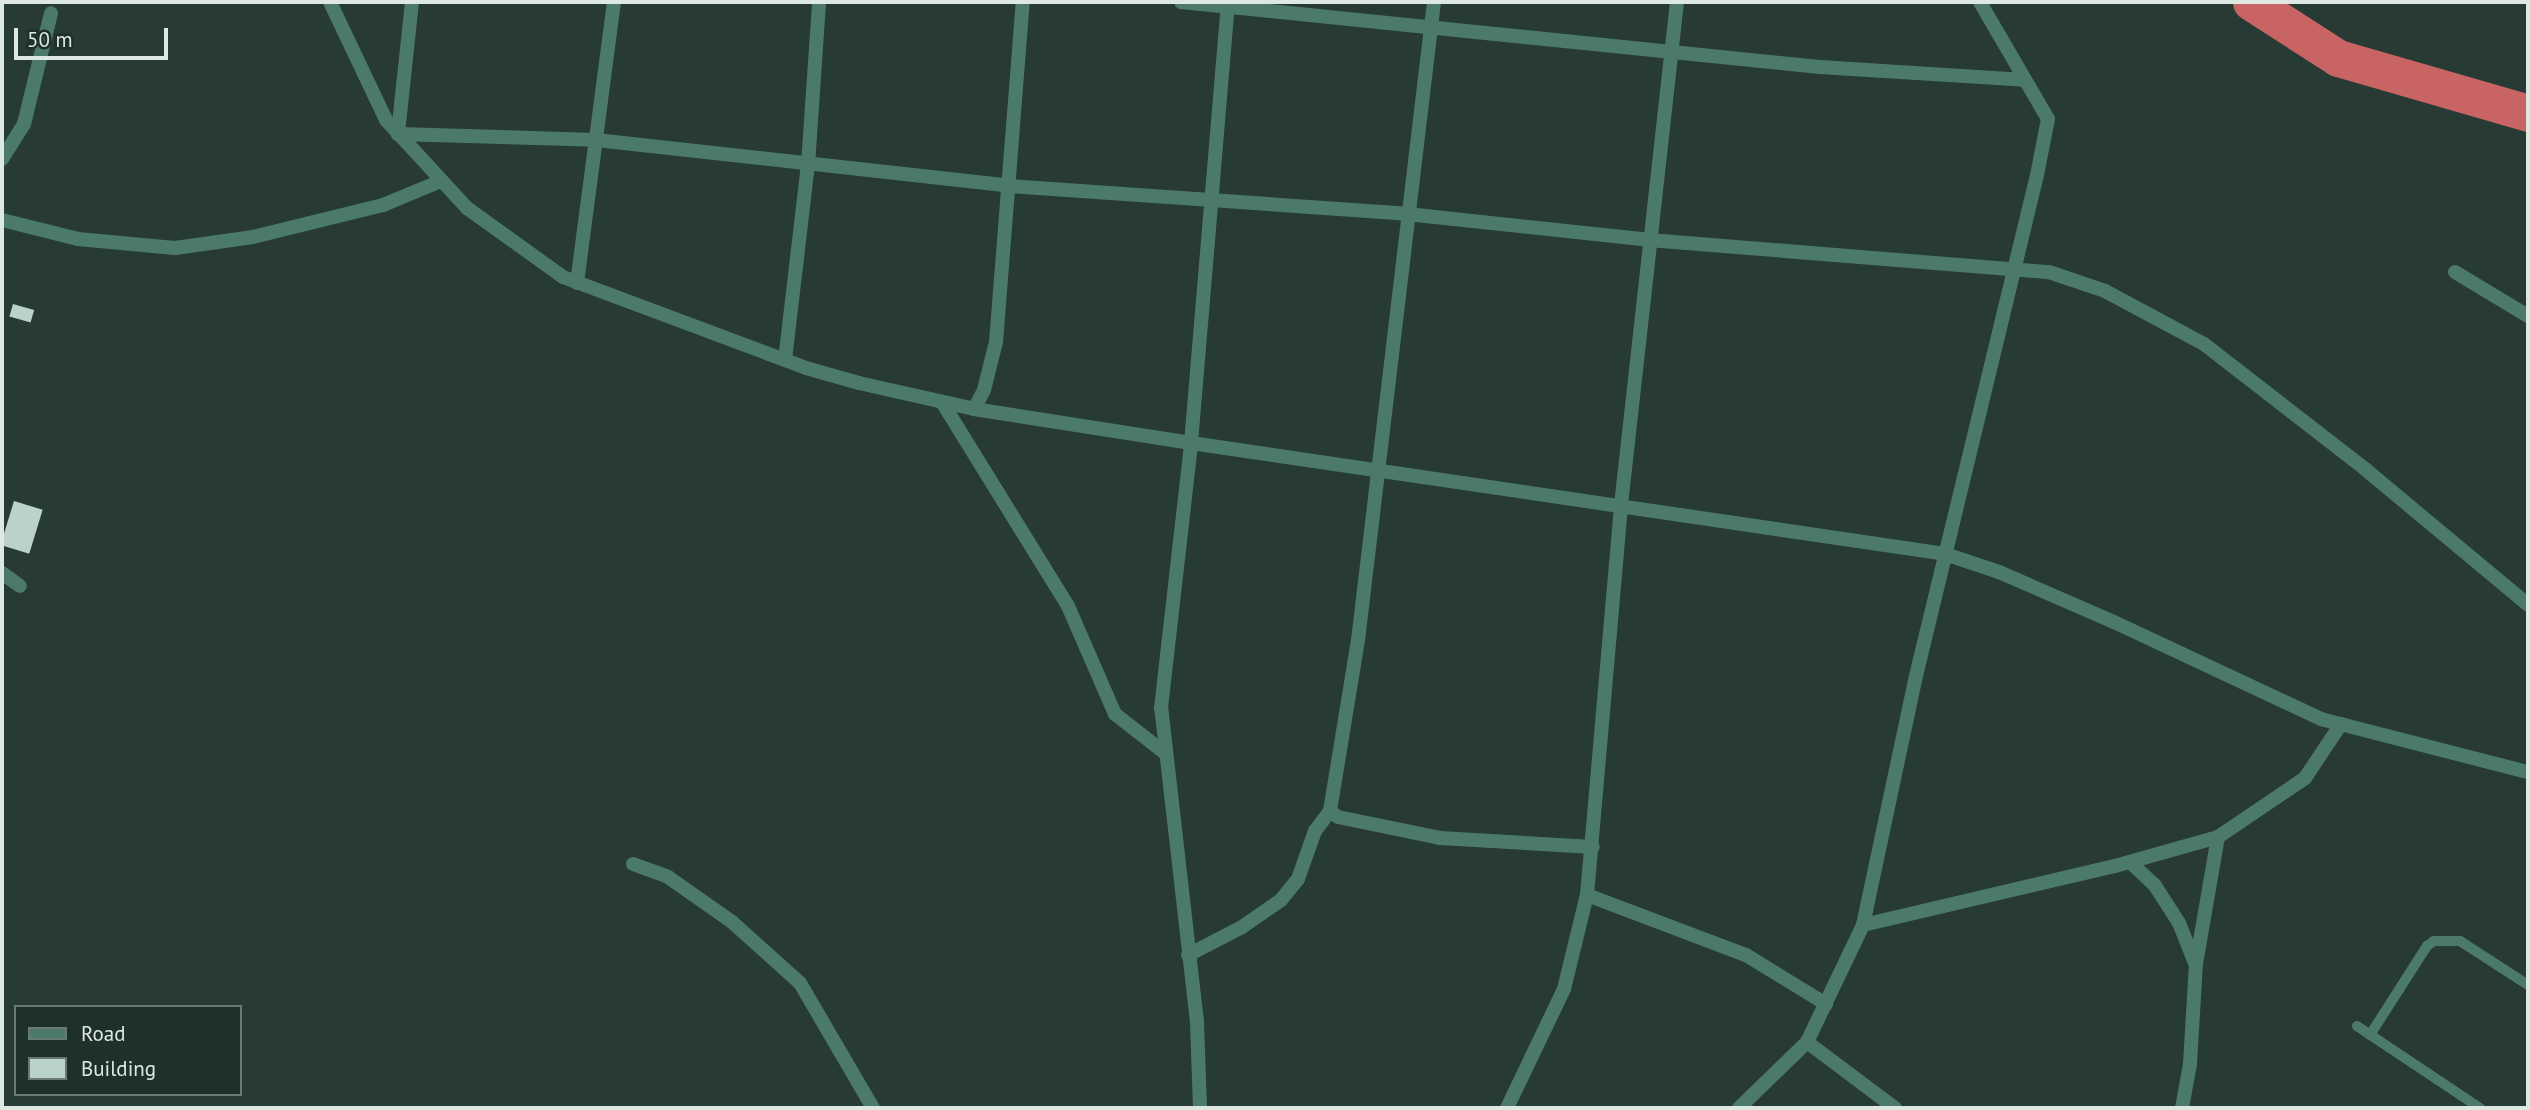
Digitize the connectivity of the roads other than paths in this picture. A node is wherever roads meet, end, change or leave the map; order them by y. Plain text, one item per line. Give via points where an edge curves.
1 (330, 2) edge
2 (412, 2) edge
3 (614, 2) edge
4 (819, 2) edge
5 (1023, 2) edge
6 (1181, 2) edge
7 (1434, 2) edge
8 (1677, 2) edge
9 (1980, 2) edge
10 (1228, 4) edge
11 (51, 13) dead end
12 (1431, 26) junction
13 (1673, 53) junction
14 (2025, 80) junction
15 (398, 134) junction
16 (596, 140) junction
17 (2, 159) edge
18 (808, 165) junction
19 (441, 181) junction
20 (1010, 186) junction
21 (1208, 202) junction
22 (1407, 214) junction
23 (2, 220) edge
24 (1649, 240) junction
25 (2012, 268) junction
26 (2455, 272) dead end
27 (577, 283) junction
28 (2528, 316) edge
29 (785, 360) junction
30 (942, 402) junction
31 (974, 409) junction
32 (1191, 443) junction
33 (1376, 469) junction
34 (1621, 505) junction
35 (1945, 554) junction
36 (2, 573) edge
37 (20, 586) dead end
38 (2528, 605) edge
39 (2341, 724) junction
40 (1165, 753) junction
41 (2528, 772) edge
42 (1330, 811) junction
43 (2218, 837) junction
44 (1593, 847) junction
45 (2130, 862) junction
46 (633, 864) dead end
47 (1587, 895) junction
48 (1863, 925) junction
49 (1188, 955) junction
50 (2196, 964) junction
51 (2528, 985) edge
52 (1826, 1004) junction
53 (2357, 1026) dead end
54 (2370, 1035) junction
55 (1807, 1042) junction
56 (873, 1108) edge
57 (1200, 1108) edge
58 (1507, 1108) edge
59 (1739, 1108) edge
60 (1895, 1108) edge
61 (2182, 1108) edge
62 (2480, 1108) edge

1 - 15 street via 386,120
2 - 15 street
3 - 16 street
4 - 18 street
5 - 20 street
6 - 10 street
7 - 12 street
8 - 13 street
9 - 14 street
10 - 12 street
10 - 21 street
11 - 17 street via 24,124
12 - 13 street
12 - 22 street
13 - 14 street
13 - 24 street
14 - 25 street via 2048,120
15 - 16 street
15 - 19 street
16 - 18 street
16 - 27 street
18 - 20 street
18 - 29 street
19 - 23 street via 370,208 253,237 175,248 78,239
19 - 27 street via 510,241
20 - 21 street
20 - 31 street via 996,342 985,390
21 - 22 street
21 - 32 street
22 - 24 street
22 - 33 street
24 - 25 street
24 - 34 street
25 - 35 street
25 - 38 street via 2049,272 2105,291 2204,344 2355,460
26 - 28 street
27 - 29 street
29 - 30 street
30 - 31 street
30 - 40 street via 1068,606 1115,714
31 - 32 street
32 - 33 street
32 - 40 street via 1161,684
33 - 34 street
33 - 42 street via 1358,640
34 - 35 street
34 - 44 street
35 - 39 street via 1999,572 2270,697
35 - 48 street
36 - 37 street
39 - 41 street
39 - 43 street via 2305,778
40 - 49 street
42 - 44 street via 1338,817 1450,839
42 - 49 street via 1315,831 1298,879 1281,900
43 - 45 street
43 - 50 street
44 - 47 street
45 - 48 street
45 - 50 street via 2154,884 2179,923
46 - 56 street via 668,877 732,922 800,983
47 - 52 street via 1746,955
47 - 58 street via 1564,989
48 - 52 street
49 - 57 street
50 - 61 street via 2190,1064
51 - 54 lane via 2460,942 2434,941
52 - 55 street
53 - 54 lane
54 - 62 lane
55 - 59 street
55 - 60 street

